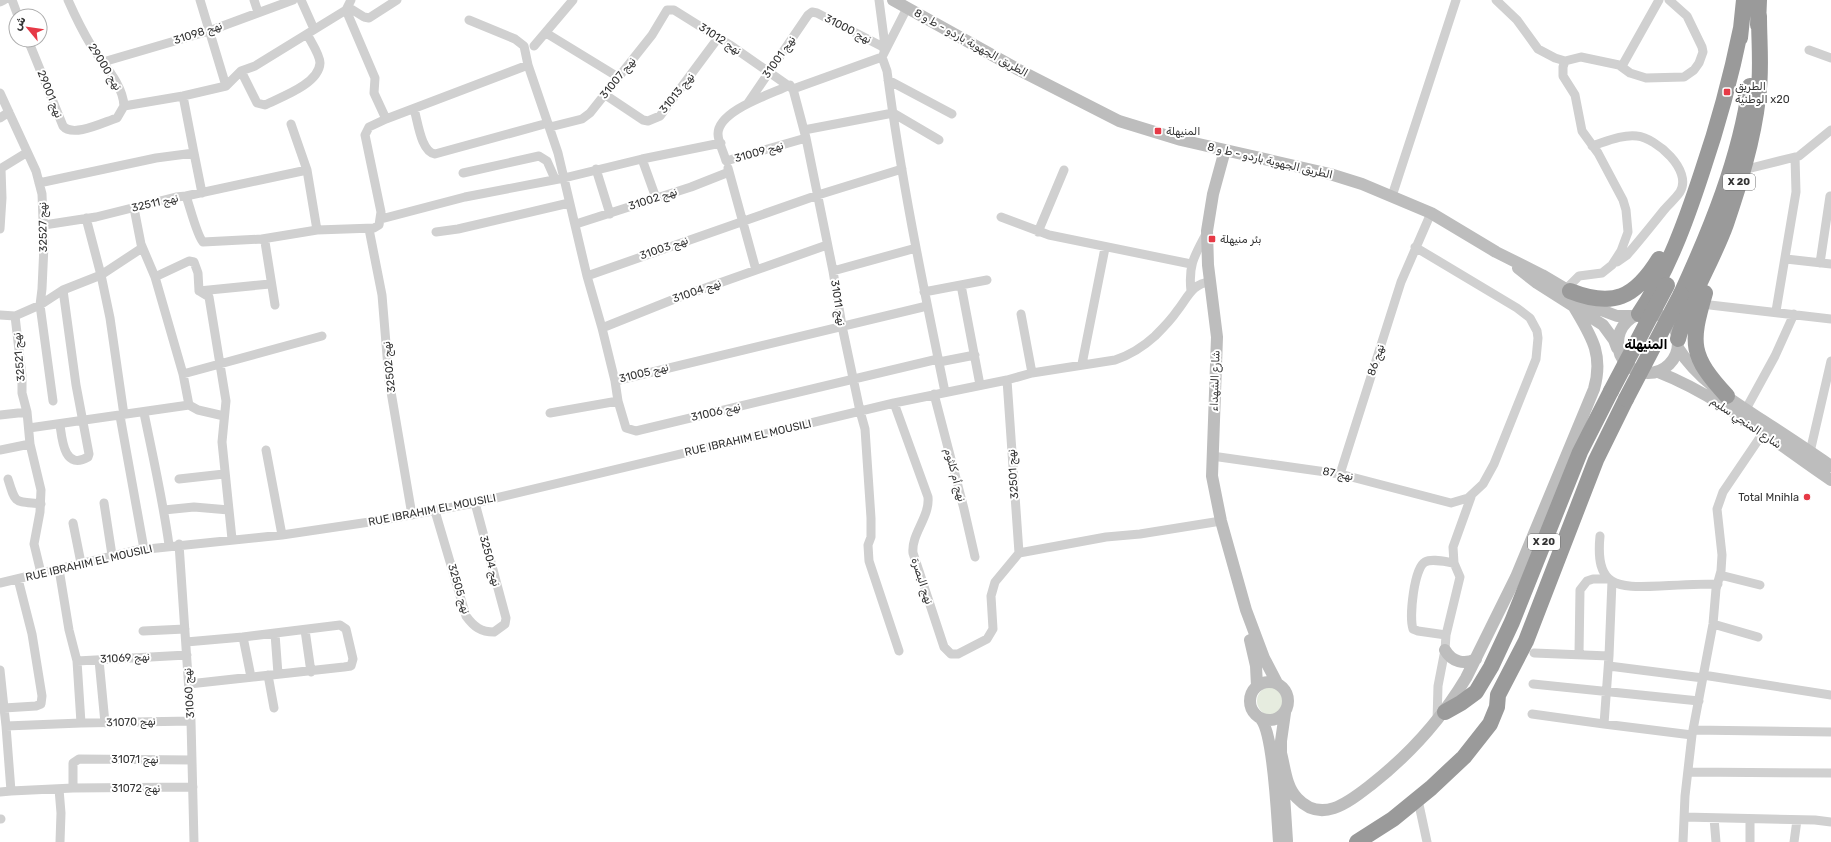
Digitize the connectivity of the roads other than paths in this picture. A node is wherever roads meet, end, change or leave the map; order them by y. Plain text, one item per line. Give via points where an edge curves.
1 (4, 0) edge
2 (68, 0) edge
3 (200, 0) edge
4 (254, 0) edge
5 (292, 0) edge
6 (301, 0) edge
7 (397, 0) edge
8 (574, 0) edge
9 (879, 0) edge
10 (892, 0) edge
11 (1456, 0) edge
12 (1496, 0) edge
13 (1659, 0) edge
14 (1670, 0) edge
15 (1744, 0) edge
16 (0, 2) edge
17 (348, 6) edge
18 (907, 8) junction
19 (1759, 8) edge
20 (670, 9) joint
21 (258, 12) junction
22 (812, 12) joint
23 (469, 20) dead end
24 (1741, 28) junction
25 (208, 31) junction
26 (310, 32) junction
27 (546, 33) junction
28 (718, 38) junction
29 (534, 46) dead end
30 (31, 48) edge
31 (1809, 50) dead end
32 (883, 53) junction
33 (1831, 58) edge
34 (1565, 61) junction
35 (103, 62) junction
36 (528, 65) junction
37 (1622, 66) junction
38 (242, 71) junction
39 (769, 71) junction
40 (618, 77) junction
41 (888, 80) junction
42 (226, 86) junction
43 (792, 87) junction
44 (0, 92) edge
45 (604, 94) junction
46 (183, 96) junction
47 (748, 103) junction
48 (124, 106) junction
49 (414, 109) junction
50 (9, 112) junction
51 (893, 113) junction
52 (952, 114) dead end
53 (0, 118) edge
54 (386, 119) junction
55 (291, 124) dead end
56 (550, 125) junction
57 (1831, 130) edge
58 (805, 134) junction
59 (939, 140) dead end
60 (721, 142) junction
61 (1592, 146) junction
62 (1225, 150) junction
63 (26, 153) junction
64 (194, 153) junction
65 (1795, 157) junction
66 (642, 159) junction
67 (726, 161) junction
68 (1, 169) edge
69 (596, 169) junction
70 (902, 169) junction
71 (307, 170) junction
72 (1064, 170) dead end
73 (1743, 170) junction
74 (729, 172) junction
75 (463, 173) dead end
76 (559, 178) junction
77 (39, 183) junction
78 (202, 193) junction
79 (818, 195) junction
80 (186, 196) junction
81 (1392, 196) junction
82 (1694, 196) junction
83 (1830, 196) edge
84 (656, 198) junction
85 (569, 203) junction
86 (134, 208) junction
87 (1829, 212) edge
88 (1431, 213) junction
89 (610, 214) junction
90 (1001, 217) dead end
91 (86, 218) junction
92 (381, 219) junction
93 (742, 222) junction
94 (576, 224) junction
95 (1726, 224) junction
96 (44, 225) junction
97 (0, 229) edge
98 (369, 229) junction
99 (317, 230) junction
100 (1207, 231) junction
101 (436, 232) dead end
102 (1038, 232) junction
103 (262, 239) junction
104 (827, 245) junction
105 (1415, 247) junction
106 (142, 248) junction
107 (916, 248) junction
108 (1105, 248) junction
109 (1496, 252) junction
110 (1786, 260) junction
111 (1820, 263) junction
112 (1191, 264) junction
113 (1831, 264) edge
114 (1612, 265) junction
115 (756, 270) junction
116 (833, 271) junction
117 (101, 275) junction
118 (587, 276) junction
119 (155, 277) junction
120 (987, 280) dead end
121 (1210, 282) junction
122 (270, 284) junction
123 (961, 285) junction
124 (63, 290) junction
125 (1568, 290) junction
126 (199, 291) junction
127 (1191, 291) junction
128 (924, 292) junction
129 (40, 305) junction
130 (274, 305) dead end
131 (1710, 305) dead end
132 (927, 306) junction
133 (1574, 307) junction
134 (1776, 311) junction
135 (1021, 314) dead end
136 (1794, 314) junction
137 (0, 315) edge
138 (1636, 315) junction
139 (15, 316) junction
140 (1831, 319) edge
141 (842, 326) junction
142 (602, 328) junction
143 (322, 336) dead end
144 (1678, 343) junction
145 (1618, 348) junction
146 (975, 355) junction
147 (938, 360) junction
148 (1831, 362) edge
149 (1082, 364) junction
150 (220, 365) junction
151 (1658, 372) junction
152 (1032, 373) junction
153 (182, 374) junction
154 (853, 378) junction
155 (1007, 380) junction
156 (615, 382) junction
157 (980, 385) junction
158 (945, 392) junction
159 (934, 394) junction
160 (1727, 396) junction
161 (53, 401) dead end
162 (618, 401) junction
163 (894, 403) junction
164 (189, 405) junction
165 (1746, 409) junction
166 (860, 411) junction
167 (27, 412) junction
168 (144, 413) junction
169 (550, 413) dead end
170 (0, 415) edge
171 (122, 416) junction
172 (224, 416) junction
173 (82, 421) junction
174 (60, 425) junction
175 (30, 428) junction
176 (1763, 433) junction
177 (30, 444) junction
178 (0, 450) edge
179 (266, 450) dead end
180 (1810, 452) junction
181 (1212, 456) junction
182 (1831, 466) edge
183 (224, 474) junction
184 (1340, 474) junction
185 (8, 479) dead end
186 (180, 479) dead end
187 (1831, 480) edge
188 (1467, 499) junction
189 (104, 503) dead end
190 (475, 503) junction
191 (41, 504) junction
192 (164, 510) junction
193 (229, 510) junction
194 (435, 510) junction
195 (412, 515) junction
196 (1221, 521) junction
197 (73, 523) dead end
198 (282, 535) junction
199 (1600, 536) dead end
200 (232, 539) junction
201 (179, 544) junction
202 (169, 545) junction
203 (144, 549) junction
204 (1019, 553) junction
205 (112, 555) junction
206 (975, 557) dead end
207 (1454, 563) junction
208 (80, 564) junction
209 (60, 568) junction
210 (0, 573) edge
211 (41, 574) junction
212 (18, 579) junction
213 (1719, 579) junction
214 (1610, 580) junction
215 (1, 583) edge
216 (1760, 585) dead end
217 (1246, 610) junction
218 (506, 618) joint
219 (1713, 624) junction
220 (185, 629) junction
221 (305, 630) junction
222 (143, 631) dead end
223 (275, 634) junction
224 (1446, 635) junction
225 (243, 637) junction
226 (1758, 637) dead end
227 (186, 642) junction
228 (1445, 650) junction
229 (899, 652) dead end
230 (1534, 653) dead end
231 (1579, 654) junction
232 (187, 655) junction
233 (1476, 659) junction
234 (98, 660) junction
235 (77, 661) junction
236 (1609, 661) junction
237 (0, 670) edge
238 (310, 672) junction
239 (278, 674) junction
240 (268, 675) junction
241 (1703, 676) junction
242 (251, 677) junction
243 (1277, 683) junction
244 (189, 684) junction
245 (1533, 684) dead end
246 (1257, 686) junction
247 (1607, 692) junction
248 (1831, 695) edge
249 (1699, 701) junction
250 (2, 708) edge
251 (274, 708) dead end
252 (1285, 713) junction
253 (1532, 714) dead end
254 (1441, 717) junction
255 (1261, 719) junction
256 (191, 720) junction
257 (81, 723) junction
258 (105, 723) junction
259 (1604, 724) junction
260 (6, 726) junction
261 (1693, 732) junction
262 (1831, 732) edge
263 (1281, 753) junction
264 (192, 760) junction
265 (1688, 772) junction
266 (1831, 773) edge
267 (193, 787) junction
268 (59, 788) junction
269 (76, 788) junction
270 (10, 791) junction
271 (0, 792) edge
272 (1418, 800) junction
273 (1684, 817) junction
274 (1714, 818) junction
275 (1750, 819) junction
276 (1797, 820) junction
277 (1831, 822) edge
278 (60, 842) edge
279 (194, 842) edge
280 (1283, 842) edge
281 (1357, 842) edge
282 (1427, 842) edge
283 (1683, 842) edge
284 (1716, 842) edge
285 (1750, 842) edge
286 (1794, 842) edge

1 - 16 street
2 - 35 street, نهج 29000 via 86,36
3 - 25 street
4 - 21 street
5 - 21 street, نهج 31098
6 - 26 street
7 - 17 street via 369,18
8 - 27 street
9 - 32 street
10 - 18 street, الطريق الجهوية باردو - ط و 8
11 - 81 street
12 - 34 street via 1517,20 1538,49
13 - 37 street
14 - 37 street via 1687,16 1700,40 1702,52 1694,70 1684,77 1646,78 1630,73
15 - 24 highway, X 20
17 - 26 street
17 - 54 street via 375,78 374,93
18 - 32 street
18 - 62 street, الطريق الجهوية باردو - ط و 8 via 1040,82 1119,121 1157,134
19 - 73 highway, X 20 via 1759,96
19 - 272 highway, X 20, bridge via 1749,90 1741,130 1717,210 1700,253 1596,460 1526,641 1498,695 1493,719 1480,739 1456,766
20 - 28 street, نهج 31012
20 - 40 street, نهج 31007
21 - 25 street, نهج 31098
22 - 32 street, نهج 31000
22 - 39 street, نهج 31001
23 - 36 street via 515,39 524,46
24 - 82 highway, X 20 via 1733,68
24 - 254 highway, X 20, bridge via 1727,129 1701,211 1667,285 1580,452 1512,622 1491,667 1476,692
25 - 35 street, نهج 31098
25 - 42 street
26 - 38 street via 255,66
26 - 38 street via 320,61 311,81 265,105 260,105
27 - 29 street
27 - 40 street
28 - 39 street, نهج 31012
28 - 45 street, نهج 31013 via 678,94 660,116 653,120 643,120
30 - 48 street, نهج 29001 via 66,130 72,132 117,118
31 - 33 street
32 - 41 street
32 - 43 street
34 - 37 street via 1581,57
34 - 61 street via 1563,76 1575,95 1582,131
35 - 48 street, نهج 29000 via 121,94
36 - 49 street
36 - 56 street
38 - 42 street
39 - 43 street, نهج 31012
39 - 47 street, نهج 31001
40 - 45 street, نهج 31007
41 - 51 street
41 - 52 street
42 - 46 street
43 - 47 street
43 - 58 street
44 - 50 street
45 - 56 street, نهج 31007 via 590,113 582,119
46 - 48 street
46 - 64 street
47 - 60 street, نهج 31009 via 723,122 718,136
49 - 54 street
49 - 56 street, نهج 31007 via 425,148 436,154
50 - 53 street
50 - 63 street, نهج 32527
51 - 58 street, نهج 31009
51 - 59 street
51 - 70 street
54 - 92 street via 369,127 365,135
55 - 71 street
56 - 76 street
57 - 65 street
58 - 67 street, نهج 31009
58 - 79 street
60 - 66 street
60 - 67 street, نهج 31009
61 - 114 street via 1602,160 1626,210 1628,232
61 - 114 street via 1636,136 1653,142 1664,151 1677,164 1682,174 1681,190 1627,255
62 - 81 street, الطريق الجهوية باردو - ط و 8 via 1341,177
62 - 100 street, شارع الشهداء via 1212,194
63 - 68 street
63 - 77 street, نهج 32527 via 36,171
64 - 77 street via 156,158
64 - 78 street
65 - 73 street
65 - 110 street via 1796,185
66 - 69 street
66 - 84 street
67 - 74 street
68 - 97 street
69 - 76 street
69 - 89 street
70 - 79 street, نهج 31003
70 - 107 street
71 - 78 street
71 - 99 street
72 - 102 street
73 - 95 highway, X 20
74 - 84 street, نهج 31002
74 - 93 street
75 - 76 street via 539,156 547,161
76 - 85 street
76 - 92 street via 465,196
77 - 96 street, نهج 32527
78 - 80 street
79 - 93 street, نهج 31003
79 - 104 street, نهج 31011
80 - 86 street, نهج 32511
80 - 103 street, نهج 32511 via 198,236 203,242
81 - 88 street, الطريق الجهوية باردو - ط و 8
82 - 125 highway via 1675,233 1648,276 1638,287 1606,300 1587,298
82 - 138 highway, X 20 via 1669,258 1648,300
83 - 87 street
84 - 89 street, نهج 31002
85 - 94 street
85 - 101 street
86 - 91 street, نهج 32511
86 - 106 street
87 - 111 street
88 - 105 street, نهج 86
88 - 109 street, الطريق الجهوية باردو - ط و 8
89 - 94 street, نهج 31002
90 - 102 street
91 - 96 street, نهج 32511
91 - 117 street
92 - 98 street via 379,225
93 - 115 street
93 - 118 street, نهج 31003
94 - 118 street
95 - 144 highway, X 20 via 1682,323
95 - 160 highway via 1696,324 1695,342 1707,375
96 - 129 street, نهج 32527
98 - 99 street
98 - 195 street, نهج 32502 via 382,295 389,380
99 - 103 street
100 - 112 street
100 - 121 street, شارع الشهداء
102 - 108 street
103 - 122 street via 265,242
104 - 115 street, نهج 31004
104 - 116 street, نهج 31011
105 - 184 street, نهج 86 via 1401,282
105 - 188 street via 1517,308 1530,318 1537,331 1538,347 1530,375 1494,464 1483,484
106 - 117 street
106 - 119 street
107 - 116 street
107 - 128 street
108 - 112 street
108 - 149 street
109 - 125 street, الطريق الجهوية باردو - ط و 8
109 - 133 street, الطريق الجهوية باردو - ط و 8
110 - 111 street
110 - 134 street
111 - 113 street
112 - 127 street
114 - 125 street via 1602,273 1580,276
115 - 142 street, نهج 31004
116 - 141 street, نهج 31011
117 - 124 street
117 - 171 street via 110,318
118 - 142 street, نهج 31005
119 - 126 street via 189,261 194,262 198,273
119 - 153 street
120 - 123 street
121 - 127 street
121 - 181 street, شارع الشهداء via 1217,337
122 - 126 street
122 - 130 street
123 - 128 street
123 - 146 street
124 - 129 street
124 - 173 street
125 - 138 street, الطريق الجهوية باردو - ط و 8 via 1609,314 1625,317
126 - 150 street via 209,297
127 - 149 street, RUE IBRAHIM EL MOUSILI via 1178,311 1140,348 1115,360
128 - 132 street
129 - 139 street
129 - 161 street, نهج 32527
131 - 134 street
132 - 141 street, نهج 31005
132 - 147 street
133 - 145 street, الطريق الجهوية باردو - ط و 8 via 1603,325
133 - 233 street, X 20 via 1595,344 1597,378 1589,404 1516,576
134 - 136 street
135 - 152 street
136 - 140 street
136 - 165 street
137 - 139 street, نهج 32521
138 - 144 street via 1652,313 1664,318 1671,323
138 - 145 street via 1626,322 1621,330
139 - 167 street, نهج 32521 via 22,392
141 - 154 street, نهج 31011
141 - 156 street, نهج 31005
142 - 156 street, نهج 31005
143 - 150 street
144 - 151 street via 1671,363
144 - 160 street, شارع المنجي سليم via 1686,361 1698,374
145 - 151 street via 1624,363 1632,370 1642,373
146 - 147 street, نهج 31006
146 - 157 street
147 - 154 street, نهج 31006
147 - 158 street
148 - 180 street
149 - 152 street, RUE IBRAHIM EL MOUSILI
150 - 153 street
150 - 172 street via 226,401
151 - 176 street, شارع المنجي سليم via 1691,387
152 - 155 street, RUE IBRAHIM EL MOUSILI
153 - 164 street
154 - 162 street, نهج 31006 via 636,431 628,430 625,426
154 - 166 street, نهج 31011
155 - 157 street, RUE IBRAHIM EL MOUSILI
155 - 204 street, نهج 32501
156 - 162 street, نهج 31006
157 - 158 street, RUE IBRAHIM EL MOUSILI
158 - 159 street, RUE IBRAHIM EL MOUSILI
159 - 163 street, RUE IBRAHIM EL MOUSILI
159 - 206 street, نهج أم كلثوم
160 - 165 street, شارع المنجي سليم
162 - 169 street
163 - 166 street, RUE IBRAHIM EL MOUSILI
163 - 204 street, نهج البصرة via 928,497 927,508 912,549 944,647 951,654 958,654 987,639 993,629 991,596 995,582
164 - 168 street
164 - 172 street via 198,410
165 - 180 street, شارع المنجي سليم
166 - 190 street, RUE IBRAHIM EL MOUSILI
166 - 229 street, نهج 31011 via 867,452 871,537 868,545 869,561
167 - 170 street
167 - 175 street, نهج 32521
168 - 171 street
168 - 192 street
171 - 173 street
171 - 203 street
172 - 183 street
173 - 174 street
173 - 174 street via 89,454 84,459 71,458 64,451
174 - 175 street
175 - 177 street, نهج 32521
176 - 187 street, شارع المنجي سليم
176 - 213 street via 1719,500 1717,509 1722,563
177 - 178 street
177 - 191 street, نهج 32521 via 41,490
179 - 198 street
180 - 182 street, شارع المنجي سليم
181 - 184 street, نهج 87
181 - 196 street, شارع الشهداء via 1214,491
183 - 186 street
183 - 193 street
184 - 188 street, نهج 87 via 1445,502
185 - 191 street via 14,498 18,501
188 - 207 street via 1453,547
189 - 205 street
190 - 194 street, RUE IBRAHIM EL MOUSILI
190 - 218 street, نهج 32504
191 - 211 street, نهج 32521 via 34,544
192 - 193 street via 194,507
192 - 202 street
193 - 200 street
194 - 195 street, RUE IBRAHIM EL MOUSILI
194 - 218 street, نهج 32505 via 466,616 479,630 486,632 500,629
195 - 198 street, RUE IBRAHIM EL MOUSILI
196 - 204 street via 1106,537
196 - 217 street, شارع الشهداء
197 - 208 street
198 - 200 street, RUE IBRAHIM EL MOUSILI
199 - 214 street via 1599,563
200 - 201 street, RUE IBRAHIM EL MOUSILI
201 - 202 street, RUE IBRAHIM EL MOUSILI
201 - 220 street, نهج 31060
202 - 203 street, RUE IBRAHIM EL MOUSILI
203 - 205 street, RUE IBRAHIM EL MOUSILI
205 - 208 street, RUE IBRAHIM EL MOUSILI
207 - 224 street via 1460,577
207 - 224 street via 1429,561 1422,565 1411,613 1413,629
208 - 209 street, RUE IBRAHIM EL MOUSILI
209 - 211 street, RUE IBRAHIM EL MOUSILI
209 - 235 street
210 - 215 street
211 - 212 street, RUE IBRAHIM EL MOUSILI
212 - 215 street, RUE IBRAHIM EL MOUSILI
212 - 250 street via 32,634 42,702 36,706
213 - 214 street via 1634,588
213 - 216 street
213 - 219 street
214 - 231 street via 1593,579 1580,590
214 - 236 street
217 - 243 street via 1264,658
217 - 246 street via 1244,617 1254,658
219 - 226 street
219 - 241 street
220 - 222 street
220 - 227 street, نهج 31060
221 - 223 street
221 - 238 street
221 - 238 street via 343,626 349,638 353,659 351,666
223 - 225 street
223 - 239 street
224 - 228 street
225 - 227 street
225 - 242 street
227 - 232 street, نهج 31060
228 - 233 street via 1456,661
228 - 254 street via 1438,686
230 - 231 street
231 - 236 street
232 - 234 street, نهج 31069
232 - 244 street, نهج 31060
233 - 254 street, X 20
234 - 235 street, نهج 31069
234 - 258 street
235 - 257 street
236 - 241 street
236 - 247 street
237 - 250 street
238 - 239 street
239 - 240 street
240 - 242 street
240 - 251 street
241 - 248 street
241 - 249 street
242 - 244 street
243 - 246 street via 1267,682
243 - 252 street via 1288,696 1288,708
244 - 256 street, نهج 31060
245 - 247 street
246 - 255 street via 1250,697 1250,704
247 - 249 street
247 - 259 street
249 - 261 street
250 - 260 street
252 - 255 street via 1274,720
252 - 263 street via 1280,741
253 - 259 street
254 - 263 street, X 20 via 1389,770 1353,798 1332,809 1311,808 1297,799 1289,785
255 - 280 street via 1265,724 1269,741
256 - 258 street, نهج 31070
256 - 264 street, نهج 31060
257 - 258 street, نهج 31070
257 - 260 street, نهج 31070
259 - 261 street
260 - 270 street
261 - 262 street
261 - 265 street
263 - 280 street
264 - 267 street, نهج 31060
264 - 269 street, نهج 31071 via 79,760 72,763
265 - 266 street
265 - 273 street
267 - 269 street, نهج 31072
267 - 279 street, نهج 31060
268 - 269 street, نهج 31072
268 - 270 street, نهج 31072
268 - 278 street
270 - 271 street, نهج 31072
272 - 281 highway
272 - 282 street
273 - 274 street
273 - 283 street
274 - 275 street
274 - 284 street
275 - 276 street
275 - 285 street
276 - 277 street
276 - 286 street

